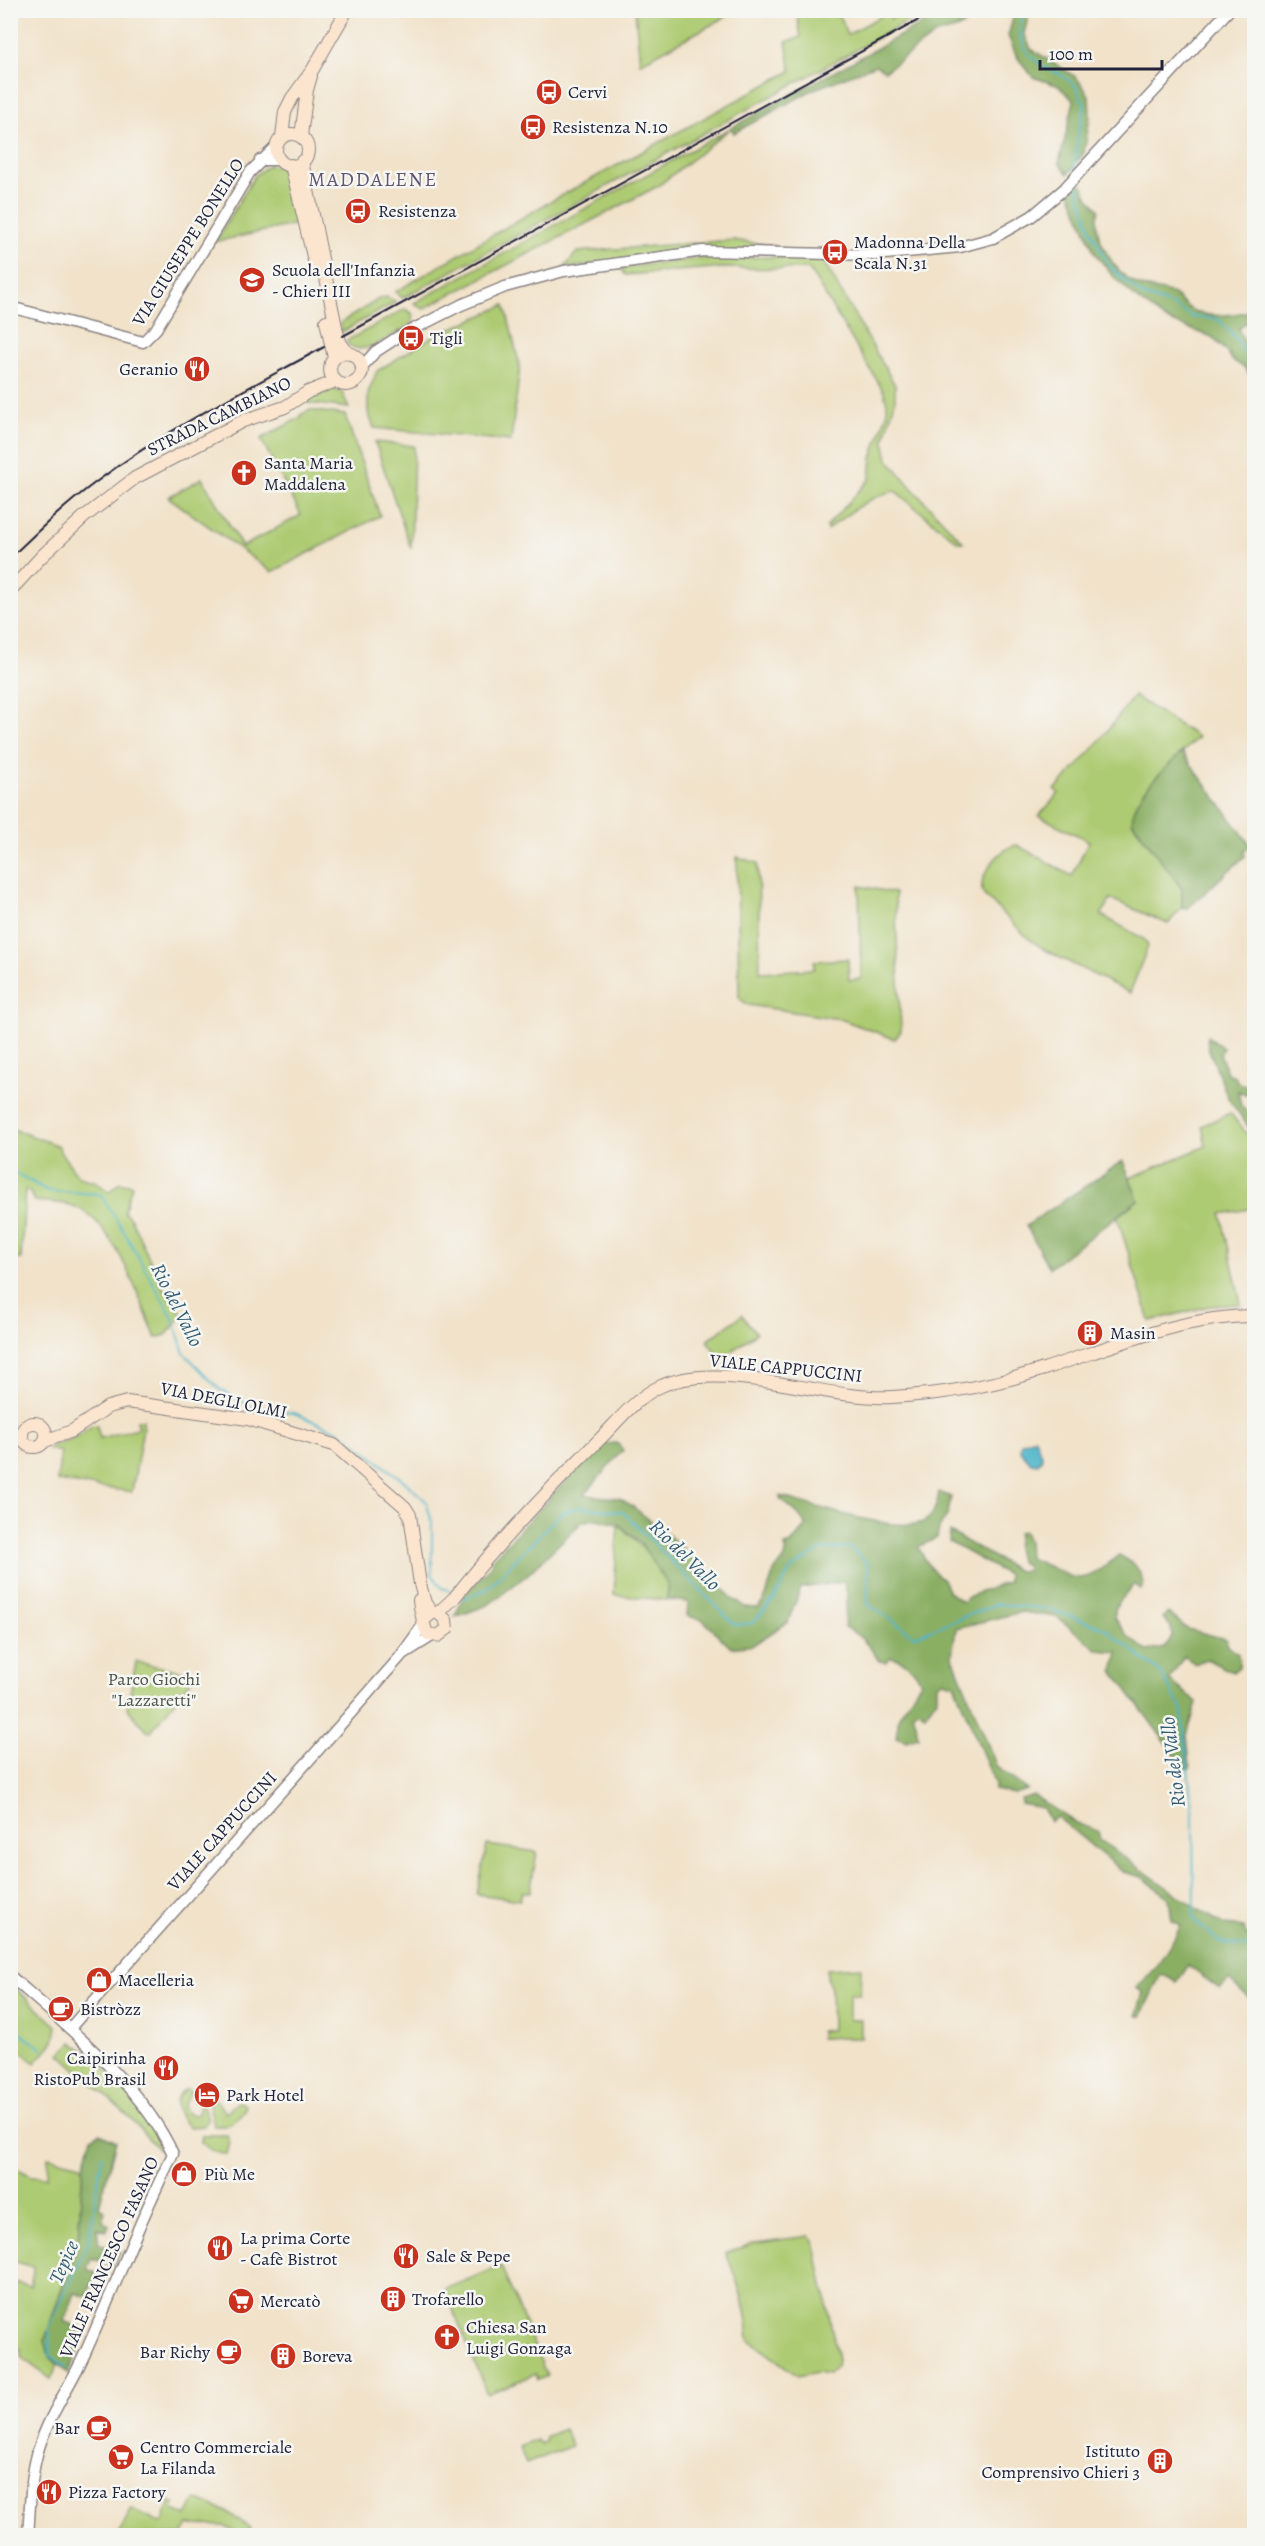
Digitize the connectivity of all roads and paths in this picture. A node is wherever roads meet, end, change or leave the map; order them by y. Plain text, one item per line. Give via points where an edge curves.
1 (347, 10) edge
2 (1229, 10) edge
3 (313, 69) junction
4 (301, 136) junction
5 (279, 142) junction
6 (260, 160) junction
7 (291, 162) junction
8 (10, 307) edge
9 (375, 352) junction
10 (351, 354) junction
11 (361, 368) junction
12 (333, 370) junction
13 (10, 591) edge
14 (1254, 1316) edge
15 (17, 1433) edge
16 (45, 1437) junction
17 (439, 1613) junction
18 (432, 1636) junction
19 (400, 1657) junction
20 (10, 1976) edge
21 (70, 2028) junction
22 (27, 2535) edge

1 - 3 main road
2 - 9 street via 1074,177 1032,216 993,238 977,244 903,253 844,256 703,251 564,271 505,287 461,305
3 - 4 main road
3 - 5 main road via 285,112
4 - 5 main road via 290,134
4 - 7 main road via 308,149
5 - 6 street, VIA GIUSEPPE BONELLO
5 - 7 main road via 276,153
6 - 7 street, VIA GIUSEPPE BONELLO
6 - 8 street, VIA GIUSEPPE BONELLO via 156,329 143,342
7 - 10 main road via 337,332 341,344
7 - 12 main road
9 - 10 street
9 - 11 street
10 - 11 main road
10 - 12 main road via 343,353
11 - 12 main road via 359,377 346,385
12 - 13 main road, STRADA CAMBIANO via 285,407 243,421 135,478 84,517
14 - 17 main road, VIALE CAPPUCCINI via 1179,1325 1042,1370 989,1383 887,1397 714,1377 682,1379 658,1387 638,1401 550,1488
15 - 16 main road via 30,1424 38,1424
15 - 16 main road via 32,1447 39,1446
16 - 17 main road, VIA DEGLI OLMI via 72,1431 117,1403 248,1419 334,1445 405,1507 410,1515 424,1603
17 - 18 main road, VIA DEGLI OLMI via 428,1634
17 - 18 main road via 447,1629
17 - 19 street, VIALE CAPPUCCINI
18 - 19 street, VIALE CAPPUCCINI
19 - 21 street, VIALE CAPPUCCINI
20 - 21 street, VIALE FRANCESCO FASANO
21 - 22 street, VIALE FRANCESCO FASANO via 138,2098 173,2154 41,2443 35,2462

